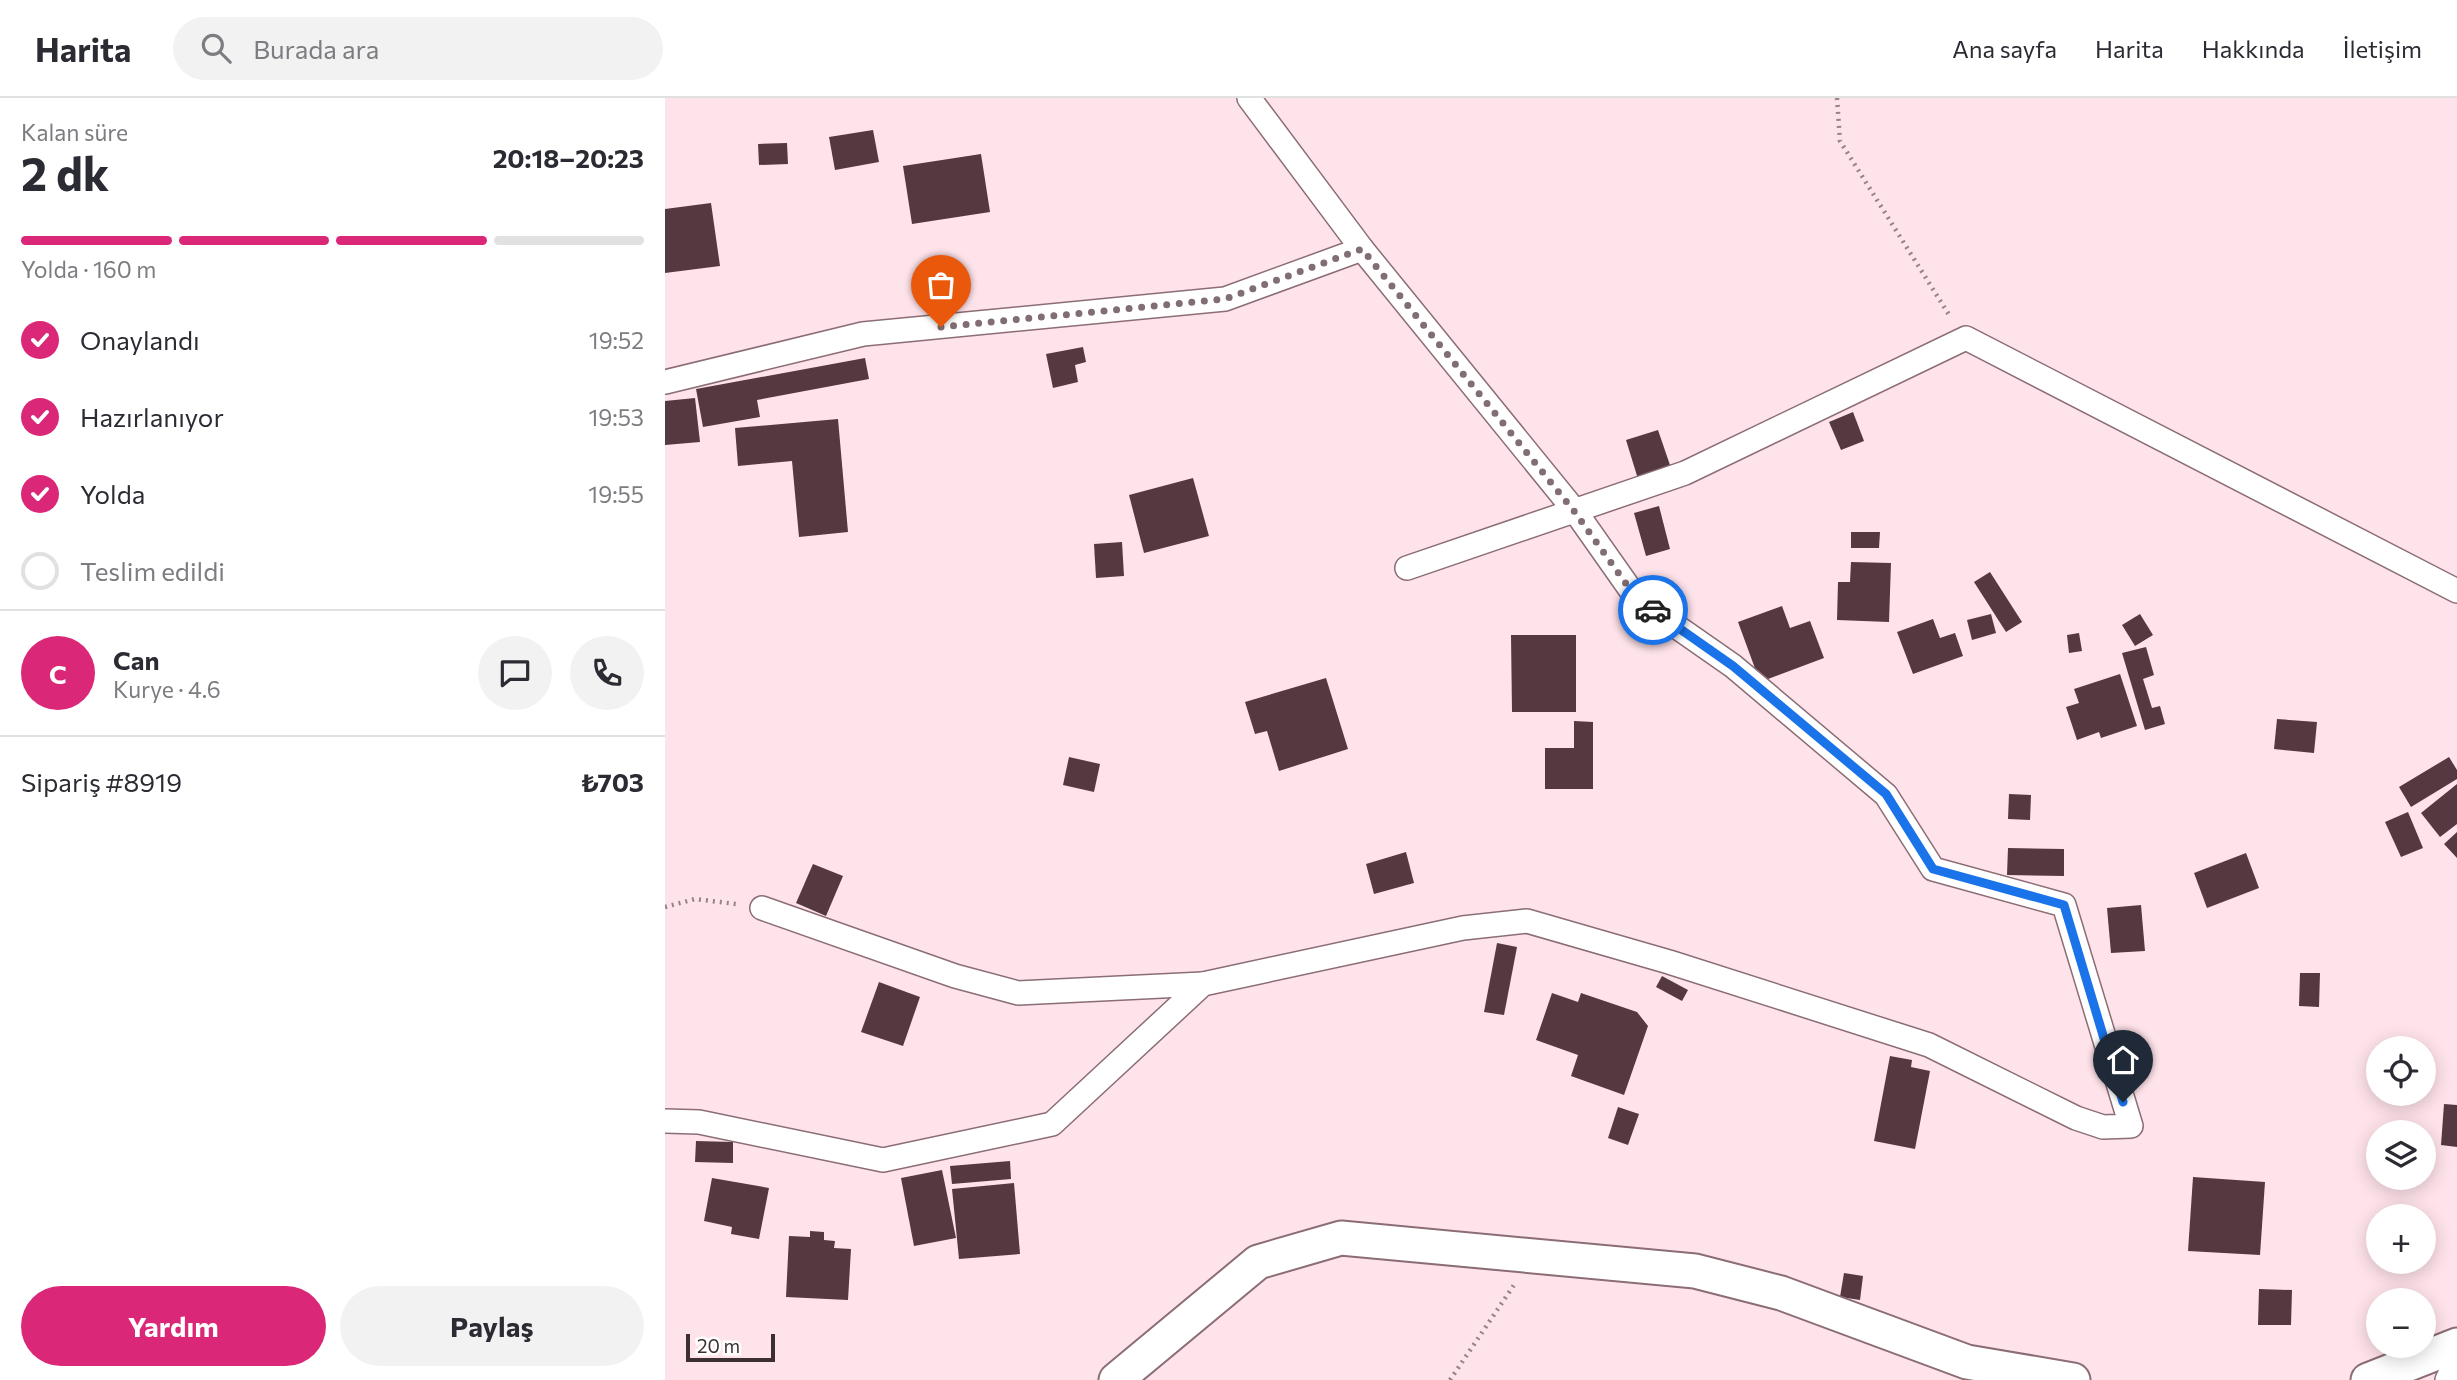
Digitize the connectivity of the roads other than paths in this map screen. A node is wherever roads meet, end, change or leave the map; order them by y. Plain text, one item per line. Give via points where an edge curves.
1 (1249, 98) edge
2 (1362, 249) junction
3 (665, 382) edge
4 (1574, 511) junction
5 (1407, 568) dead end
6 (2457, 591) edge
7 (762, 908) road end
8 (1203, 984) junction
9 (665, 1121) edge
10 (2457, 1345) edge
11 (2457, 1360) edge
12 (1116, 1380) edge
13 (2073, 1380) edge
14 (2368, 1380) edge
15 (2447, 1380) edge

1 - 2 street
2 - 3 street via 1225,299 863,334
2 - 4 street
4 - 5 street
4 - 6 street via 1685,473 1966,338
4 - 8 street via 1637,599 1733,666 1886,794 1933,869 2064,905 2131,1126 2103,1127 2076,1118 1929,1045 1527,921 1463,928
7 - 8 street via 954,976 1018,993
8 - 9 street via 1052,1124 883,1160 699,1122
10 - 14 street
11 - 15 street
12 - 13 street via 1258,1262 1341,1238 1695,1271 1781,1293 1967,1362

